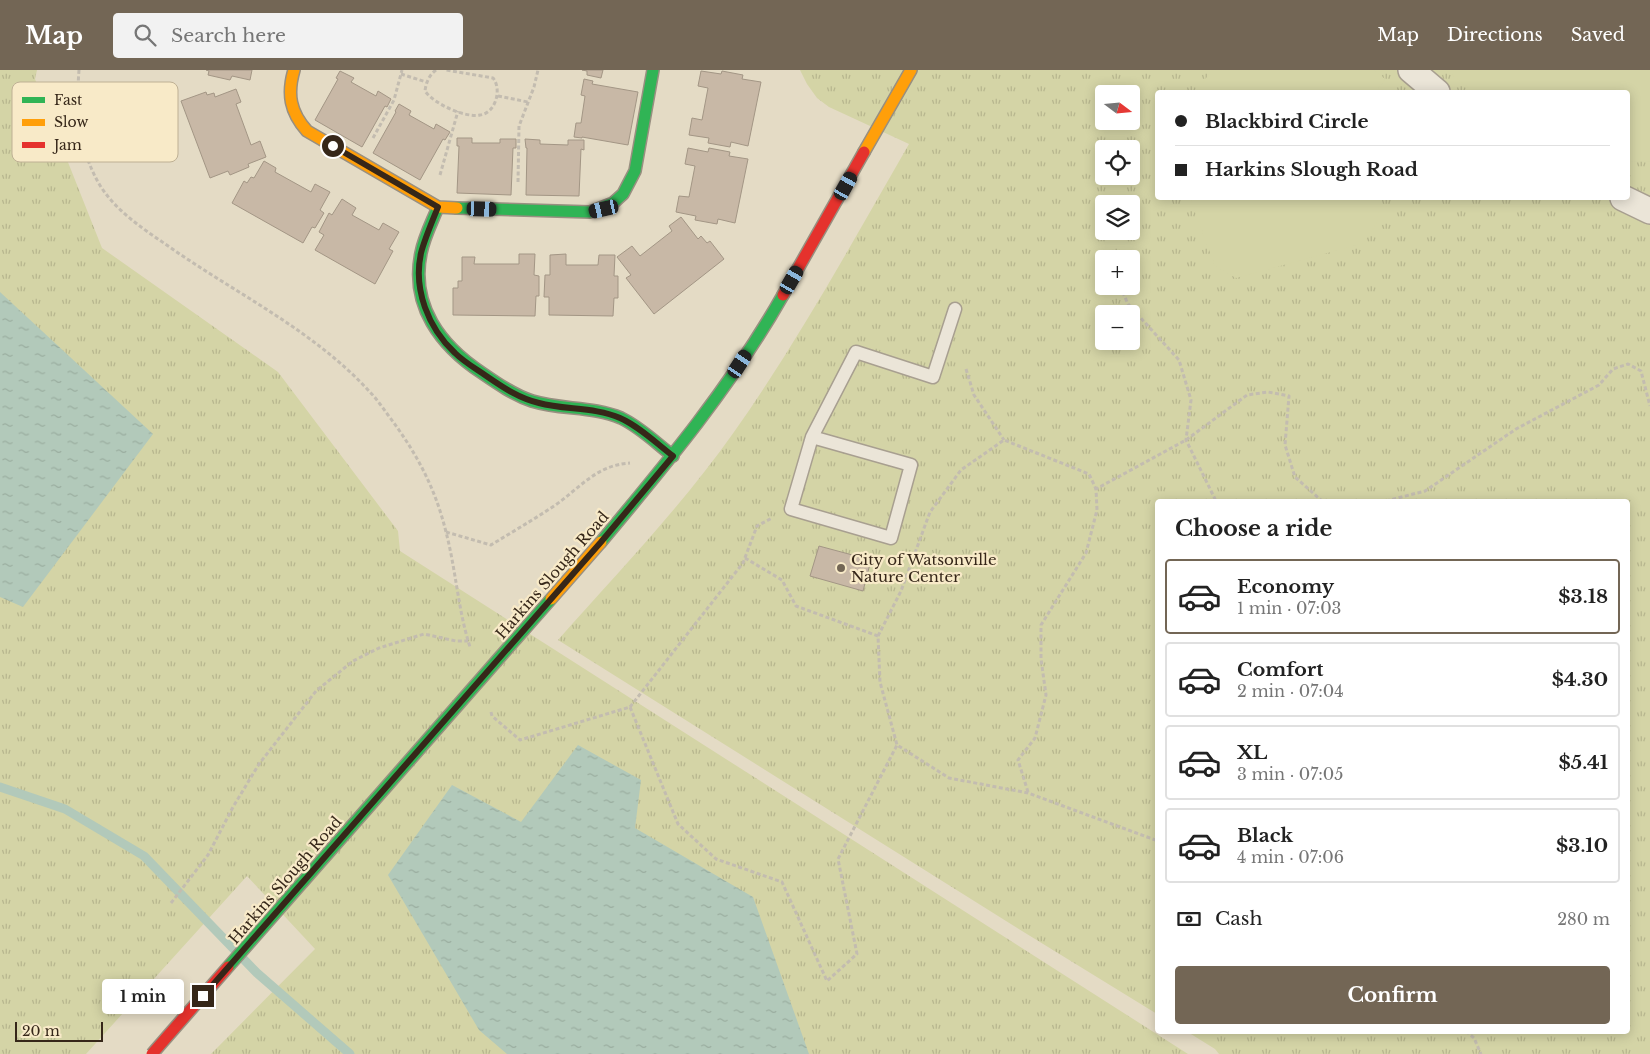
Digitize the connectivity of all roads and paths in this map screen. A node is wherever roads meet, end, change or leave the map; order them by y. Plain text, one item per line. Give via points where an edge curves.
1 (294, 70) edge
2 (436, 70) edge
3 (446, 70) edge
4 (538, 70) edge
5 (653, 70) edge
6 (911, 70) edge
7 (1411, 70) edge
8 (401, 72) edge
9 (468, 72) edge
10 (426, 82) junction
11 (1435, 90) edge
12 (498, 96) junction
13 (528, 102) junction
14 (458, 111) junction
15 (90, 162) edge
16 (359, 162) junction
17 (1627, 200) edge
18 (434, 205) junction
19 (518, 210) junction
20 (1650, 212) edge
21 (1124, 295) edge
22 (955, 309) dead end
23 (966, 369) dead end
24 (1650, 406) edge
25 (812, 437) junction
26 (1004, 440) junction
27 (1186, 440) junction
28 (671, 457) junction
29 (1096, 489) junction
30 (1215, 499) edge
31 (1320, 499) edge
32 (1394, 499) edge
33 (791, 509) junction
34 (446, 532) junction
35 (745, 558) junction
36 (878, 636) junction
37 (468, 641) junction
38 (471, 650) dead end
39 (489, 706) dead end
40 (630, 707) junction
41 (897, 745) junction
42 (1028, 793) junction
43 (1155, 840) edge
44 (171, 903) dead end
45 (1469, 1034) edge
46 (152, 1054) edge
47 (1481, 1054) edge

1 - 16 main road via 290,82 290,104 300,123 307,131
2 - 10 path
3 - 9 path
4 - 13 path
5 - 19 main road via 635,171 624,194 604,209 590,212
6 - 28 main road, Harkins Slough Road via 775,310 720,394
7 - 11 street
8 - 10 path
8 - 16 path via 390,108
9 - 12 path via 493,78
10 - 14 path via 428,95
12 - 13 path
12 - 14 path via 483,115 473,116
13 - 19 path via 520,126
14 - 18 path
15 - 34 path via 114,205 142,228 302,334 370,392 418,459 434,492
16 - 18 main road
17 - 20 street
18 - 19 main road
18 - 28 main road via 421,253 419,281 429,318 446,344 507,390 540,404 619,418 630,423
21 - 27 path via 1128,304 1179,360 1190,400
22 - 25 lane via 933,378 856,352
23 - 26 path via 974,395
24 - 32 path via 1641,371 1628,364 1613,369 1598,385 1516,429 1425,491
25 - 33 lane
25 - 33 lane via 911,465 891,538
26 - 29 path via 1089,474
26 - 36 path via 961,470 930,512 901,591
27 - 29 path
27 - 30 path
27 - 31 path via 1247,395 1268,392 1289,396 1285,444 1296,477
28 - 34 path via 618,464 589,477 555,505 490,545
28 - 46 main road, Harkins Slough Road, bridge via 601,542
29 - 42 path via 1097,510 1086,553 1041,625 1046,695 1035,738 1018,760
33 - 35 path via 757,526
34 - 37 path
35 - 36 path via 782,580 796,606
35 - 40 path
36 - 41 path via 880,682
37 - 38 path
37 - 44 path via 424,634 379,648 352,661 316,691 259,764 232,807 208,855
39 - 40 path via 492,716 520,740
40 - 41 path via 678,824 716,859 782,882 827,981 857,954 838,859
41 - 42 path via 949,778
42 - 43 path
45 - 47 path

